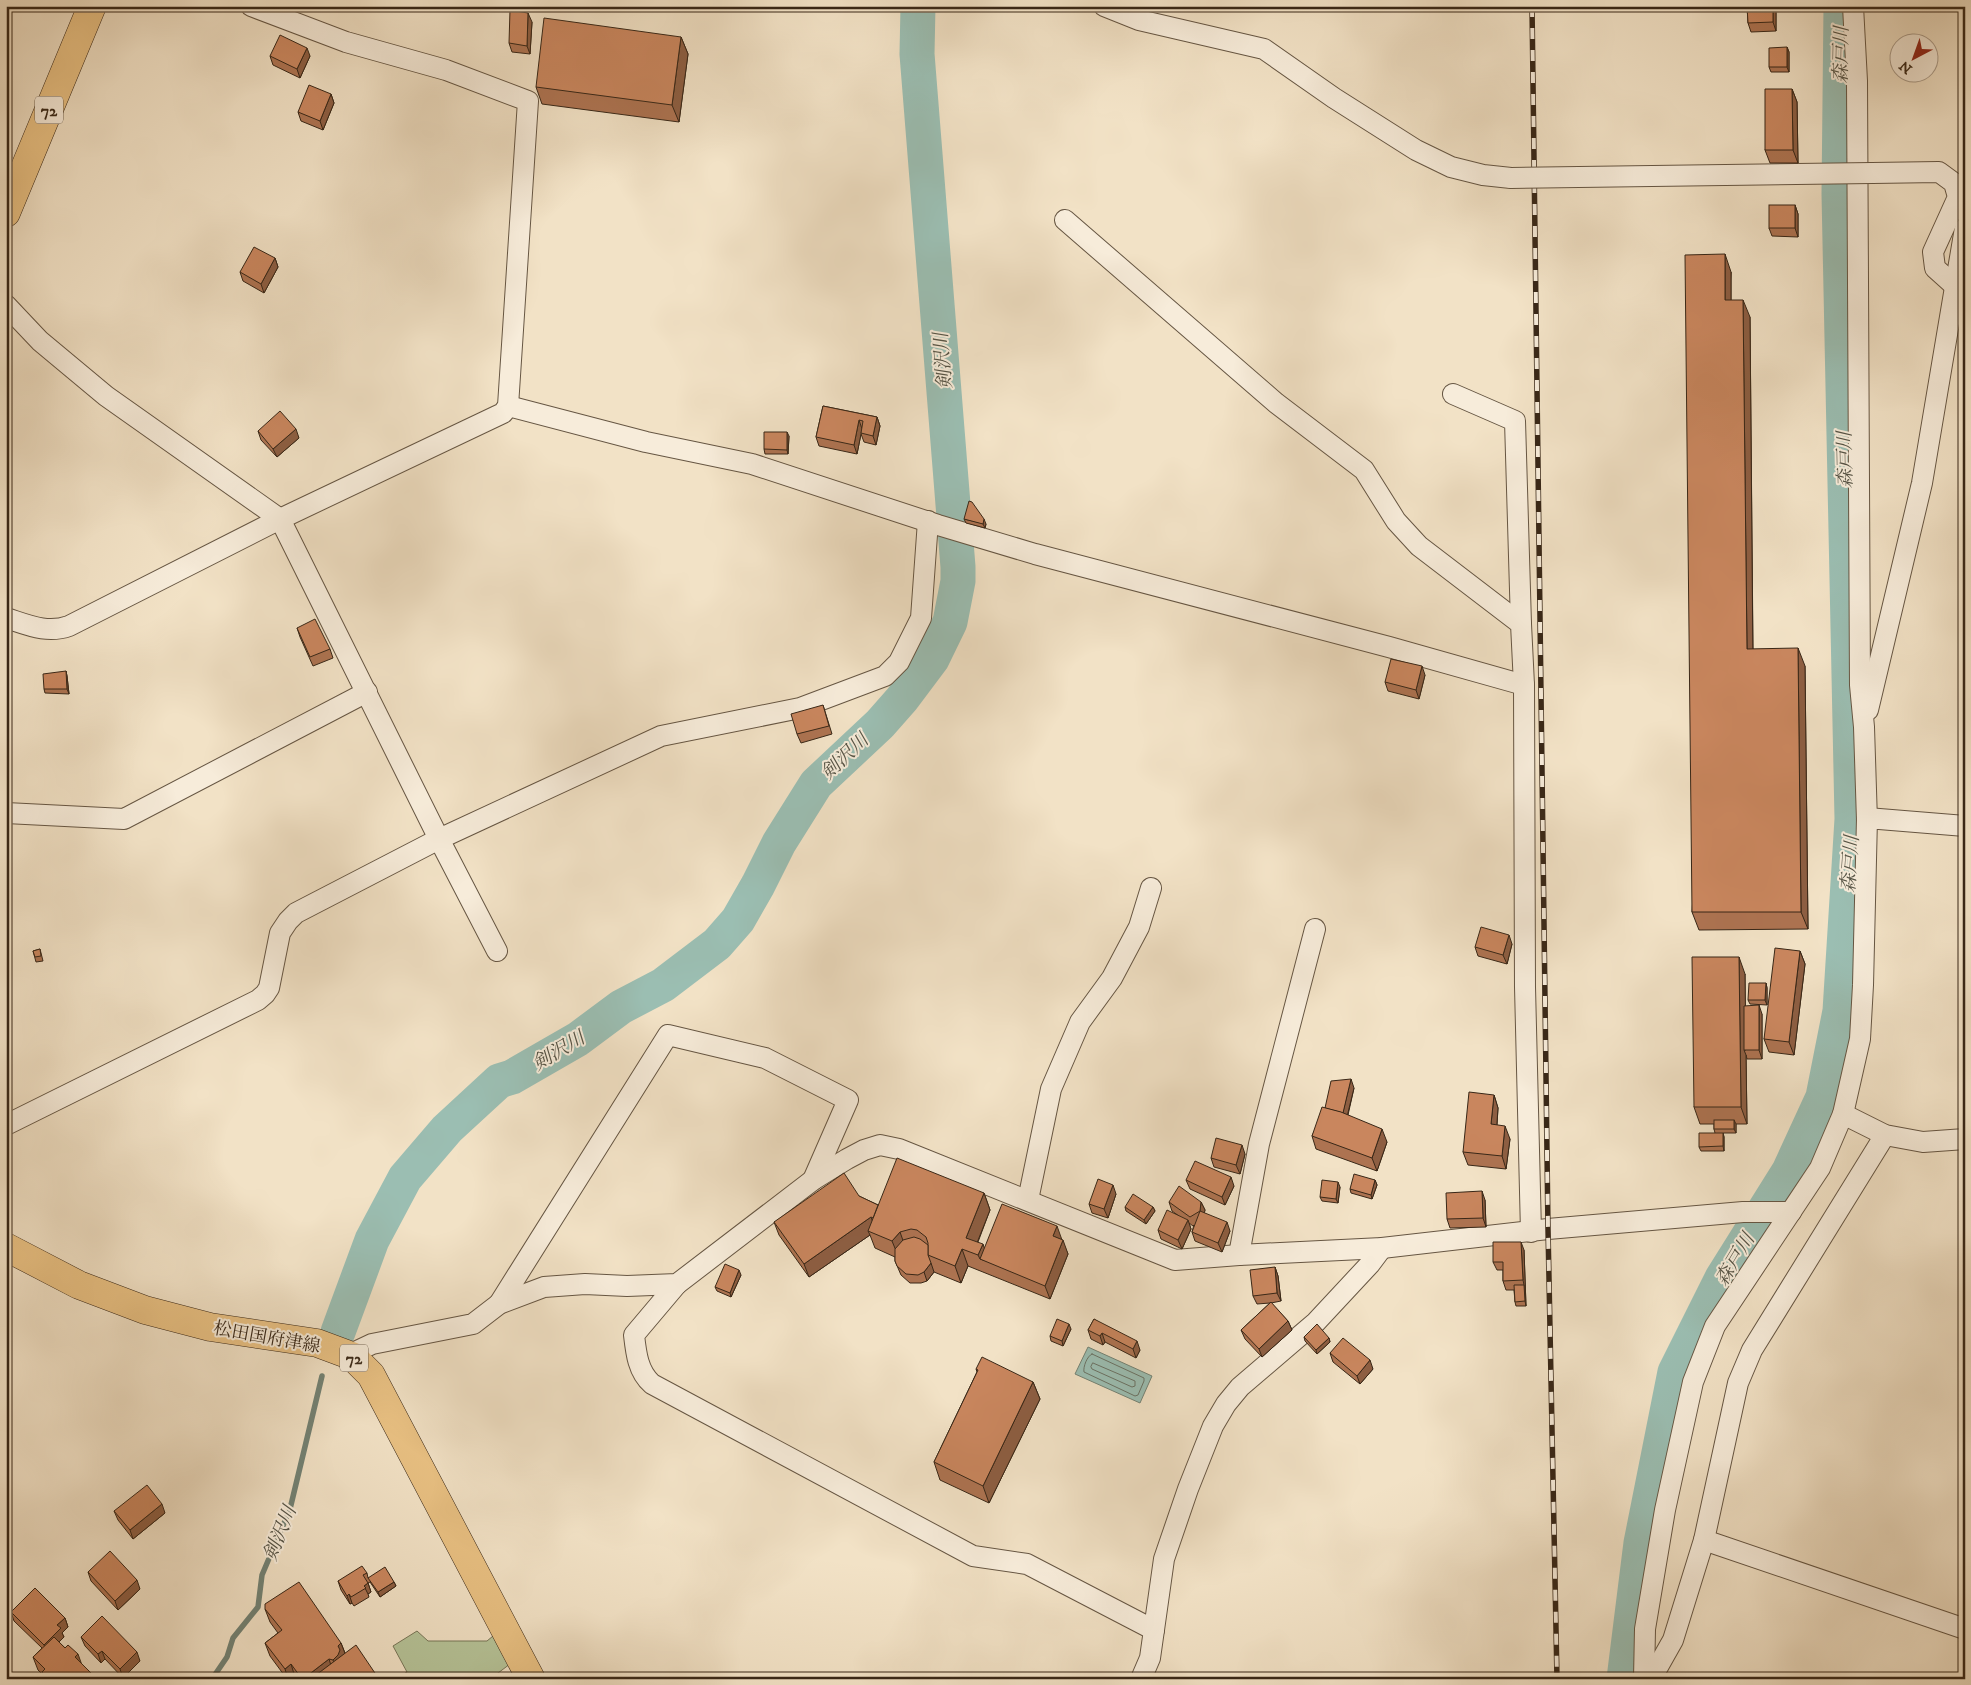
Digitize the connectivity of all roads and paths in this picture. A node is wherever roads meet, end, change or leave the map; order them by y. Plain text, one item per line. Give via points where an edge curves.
1 (92, 6) edge
2 (251, 6) edge
3 (1104, 6) edge
4 (1853, 6) edge
5 (6, 213) edge
6 (1065, 220) dead end
7 (1965, 228) edge
8 (1955, 286) junction
9 (6, 305) edge
10 (1453, 394) dead end
11 (508, 406) junction
12 (280, 519) junction
13 (933, 523) junction
14 (6, 618) edge
15 (1521, 624) junction
16 (1524, 685) junction
17 (367, 692) junction
18 (1864, 727) junction
19 (6, 813) edge
20 (1867, 821) junction
21 (1965, 826) edge
22 (439, 839) junction
23 (1151, 888) dead end
24 (1315, 929) dead end
25 (497, 951) dead end
26 (1843, 1114) junction
27 (6, 1125) edge
28 (1885, 1135) junction
29 (1965, 1139) edge
30 (813, 1180) junction
31 (1028, 1200) junction
32 (1791, 1212) junction
33 (1531, 1232) junction
34 (6, 1247) edge
35 (1382, 1248) junction
36 (1239, 1255) junction
37 (677, 1284) junction
38 (499, 1304) junction
39 (352, 1356) junction
40 (1704, 1540) junction
41 (1965, 1629) edge
42 (1154, 1630) junction
43 (531, 1679) edge
44 (1141, 1679) edge
45 (1644, 1679) edge
46 (1651, 1679) edge

1 - 5 main road, 72
2 - 11 street via 346,42 446,70 528,101
3 - 8 street, bridge via 1139,20 1264,49 1416,150 1451,167 1483,175 1511,178 1939,172 1954,183 1958,197 1933,252 1936,268
4 - 18 street via 1858,81 1860,675
6 - 15 street via 1276,403 1364,470 1396,521 1420,546
7 - 8 street
8 - 18 street via 1922,483
9 - 12 street via 40,341 106,396
10 - 15 street via 1515,421
11 - 12 street via 503,413
11 - 13 street via 646,442 752,464
12 - 14 street via 58,630 44,630
12 - 17 street
13 - 16 street via 1035,554
13 - 22 street via 921,618 899,662 885,676 800,708 661,736
15 - 16 street
16 - 33 street via 1525,988
17 - 19 street via 124,818
17 - 22 street
18 - 20 street
20 - 21 street via 1867,818
20 - 26 street via 1860,1039
22 - 25 street
22 - 27 street via 292,917 280,933 269,988 258,1000
23 - 31 street via 1139,927 1112,978 1080,1022 1050,1089
24 - 36 street via 1259,1144
26 - 28 street
26 - 32 street via 1820,1168
28 - 29 street via 1923,1142
28 - 40 street via 1752,1350 1738,1383
30 - 31 street via 864,1150 880,1145 899,1149
30 - 37 street
30 - 38 street via 848,1100 765,1058 668,1035
31 - 36 street via 1175,1260
32 - 33 street via 1743,1212
32 - 45 street via 1715,1326 1693,1382 1664,1510 1645,1629
33 - 35 street
34 - 39 main road, 松田国府津線 / 72 via 79,1284 145,1310 210,1327 317,1343
35 - 36 street
35 - 42 street via 1316,1322 1240,1387 1226,1404 1188,1489 1164,1558
37 - 38 street via 544,1287
37 - 42 street via 634,1335 644,1377 652,1384 973,1556 1027,1564
38 - 39 street via 473,1324 372,1344
39 - 43 main road, 松田国府津線 / 72 via 371,1375
40 - 41 street
40 - 46 street via 1673,1640
42 - 44 street via 1150,1658

